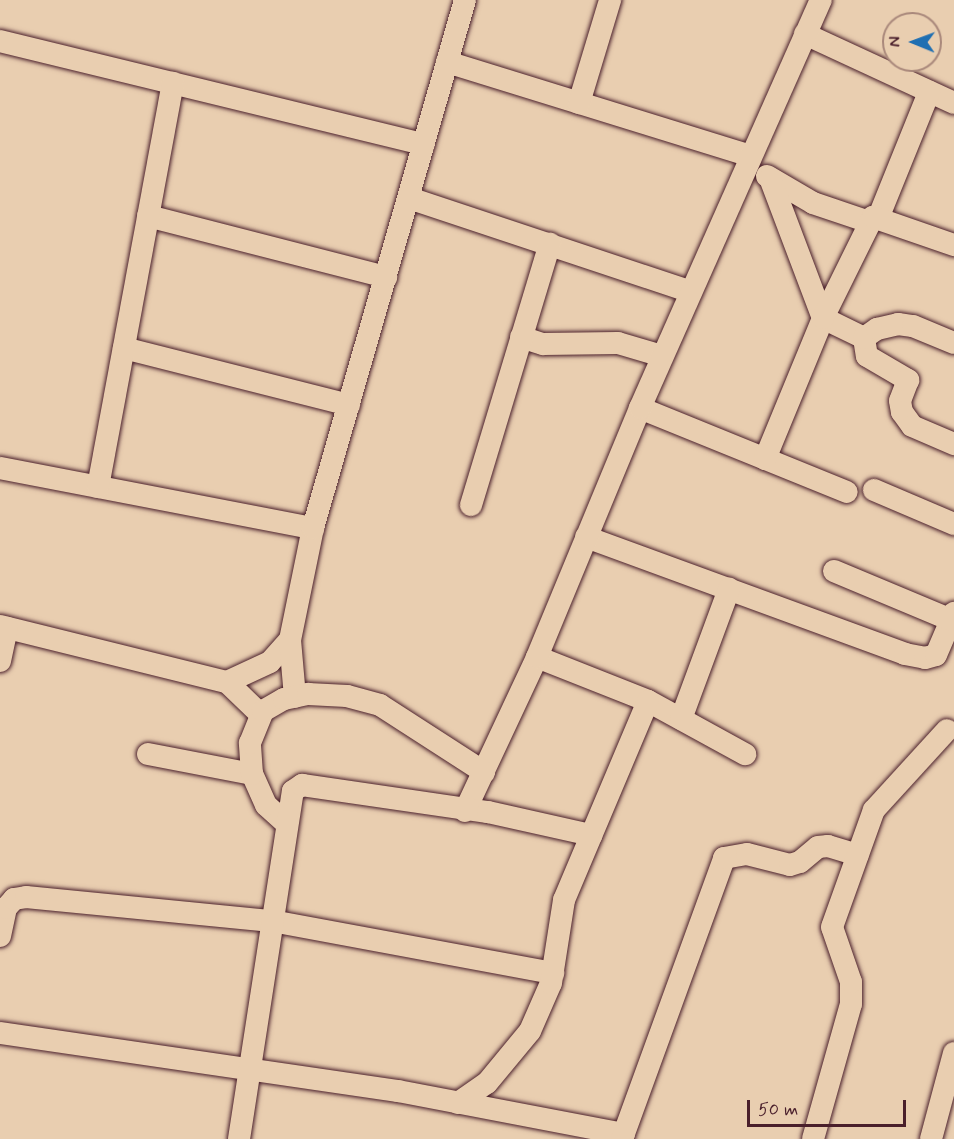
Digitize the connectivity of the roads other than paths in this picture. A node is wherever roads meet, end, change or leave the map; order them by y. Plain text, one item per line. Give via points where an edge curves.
1 (465, 0) edge
2 (610, 0) edge
3 (821, 0) edge
4 (805, 34) junction
5 (0, 40) edge
6 (447, 62) junction
7 (173, 82) junction
8 (929, 92) junction
9 (579, 102) junction
10 (954, 103) edge
11 (424, 144) junction
12 (749, 160) junction
13 (770, 178) junction
14 (409, 198) junction
15 (148, 216) junction
16 (874, 219) junction
17 (550, 244) junction
18 (954, 245) edge
19 (387, 277) junction
20 (690, 292) junction
21 (823, 318) junction
22 (521, 337) junction
23 (864, 338) junction
24 (954, 343) edge
25 (124, 348) junction
26 (662, 356) junction
27 (349, 405) junction
28 (640, 408) junction
29 (954, 444) edge
30 (765, 459) junction
31 (0, 468) edge
32 (98, 487) junction
33 (874, 490) dead end
34 (847, 492) dead end
35 (471, 505) dead end
36 (954, 524) edge
37 (313, 528) junction
38 (586, 537) junction
39 (834, 571) dead end
40 (729, 589) junction
41 (4, 627) edge
42 (951, 628) edge
43 (290, 640) junction
44 (537, 657) junction
45 (0, 661) edge
46 (227, 682) junction
47 (295, 697) junction
48 (648, 701) junction
49 (261, 715) junction
50 (681, 719) junction
51 (947, 730) dead end
52 (148, 754) dead end
53 (745, 754) dead end
54 (483, 772) junction
55 (252, 774) junction
56 (465, 811) junction
57 (288, 824) junction
58 (591, 835) junction
59 (858, 855) junction
60 (272, 921) junction
61 (0, 936) edge
62 (553, 973) junction
63 (0, 1033) edge
64 (954, 1053) edge
65 (249, 1070) junction
66 (458, 1103) junction
67 (623, 1137) edge
68 (239, 1139) edge
69 (813, 1139) edge
70 (931, 1139) edge

1 - 6 street
2 - 9 street
3 - 4 street
4 - 8 street
4 - 12 street
5 - 7 street
6 - 9 street
6 - 11 street
7 - 11 street
7 - 15 street
8 - 10 street
8 - 16 street
9 - 12 street
11 - 14 street
12 - 13 street
12 - 20 street
13 - 16 street via 813,203
13 - 21 street
14 - 17 street
14 - 19 street
15 - 19 street
15 - 25 street
16 - 18 street
16 - 21 street
17 - 20 street
17 - 22 street
19 - 27 street
20 - 26 street
21 - 23 street
21 - 30 street
22 - 26 street via 543,344 618,343
22 - 35 street
23 - 24 street via 877,329 898,324
23 - 29 street via 867,356 908,380 900,401 912,426
25 - 27 street
25 - 32 street
26 - 28 street
27 - 37 street
28 - 30 street
28 - 38 street
30 - 34 street
31 - 32 street
32 - 37 street
33 - 36 street
37 - 43 street
38 - 40 street
38 - 44 street
39 - 42 street
40 - 42 street via 925,658 936,655
40 - 50 street
41 - 45 street
41 - 46 street
43 - 46 street via 270,662
43 - 47 street
44 - 48 street
44 - 54 street
46 - 49 street
47 - 49 street via 284,699
47 - 54 street via 347,696 380,705
48 - 50 street
48 - 58 street
49 - 55 street via 250,743
50 - 53 street
51 - 59 street via 874,810
52 - 55 street
54 - 56 street
55 - 57 street via 266,805
56 - 57 street via 302,784 293,791
56 - 58 street via 488,812
57 - 60 street
58 - 62 street via 564,900
59 - 67 street via 828,846 818,847 790,865 747,854 724,858
59 - 69 street via 832,927 851,982 851,1004
60 - 61 street via 26,897 14,900 6,908
60 - 62 street
60 - 65 street
62 - 66 street via 530,1031 486,1083
63 - 65 street
64 - 70 street
65 - 66 street
65 - 68 street
66 - 67 street

